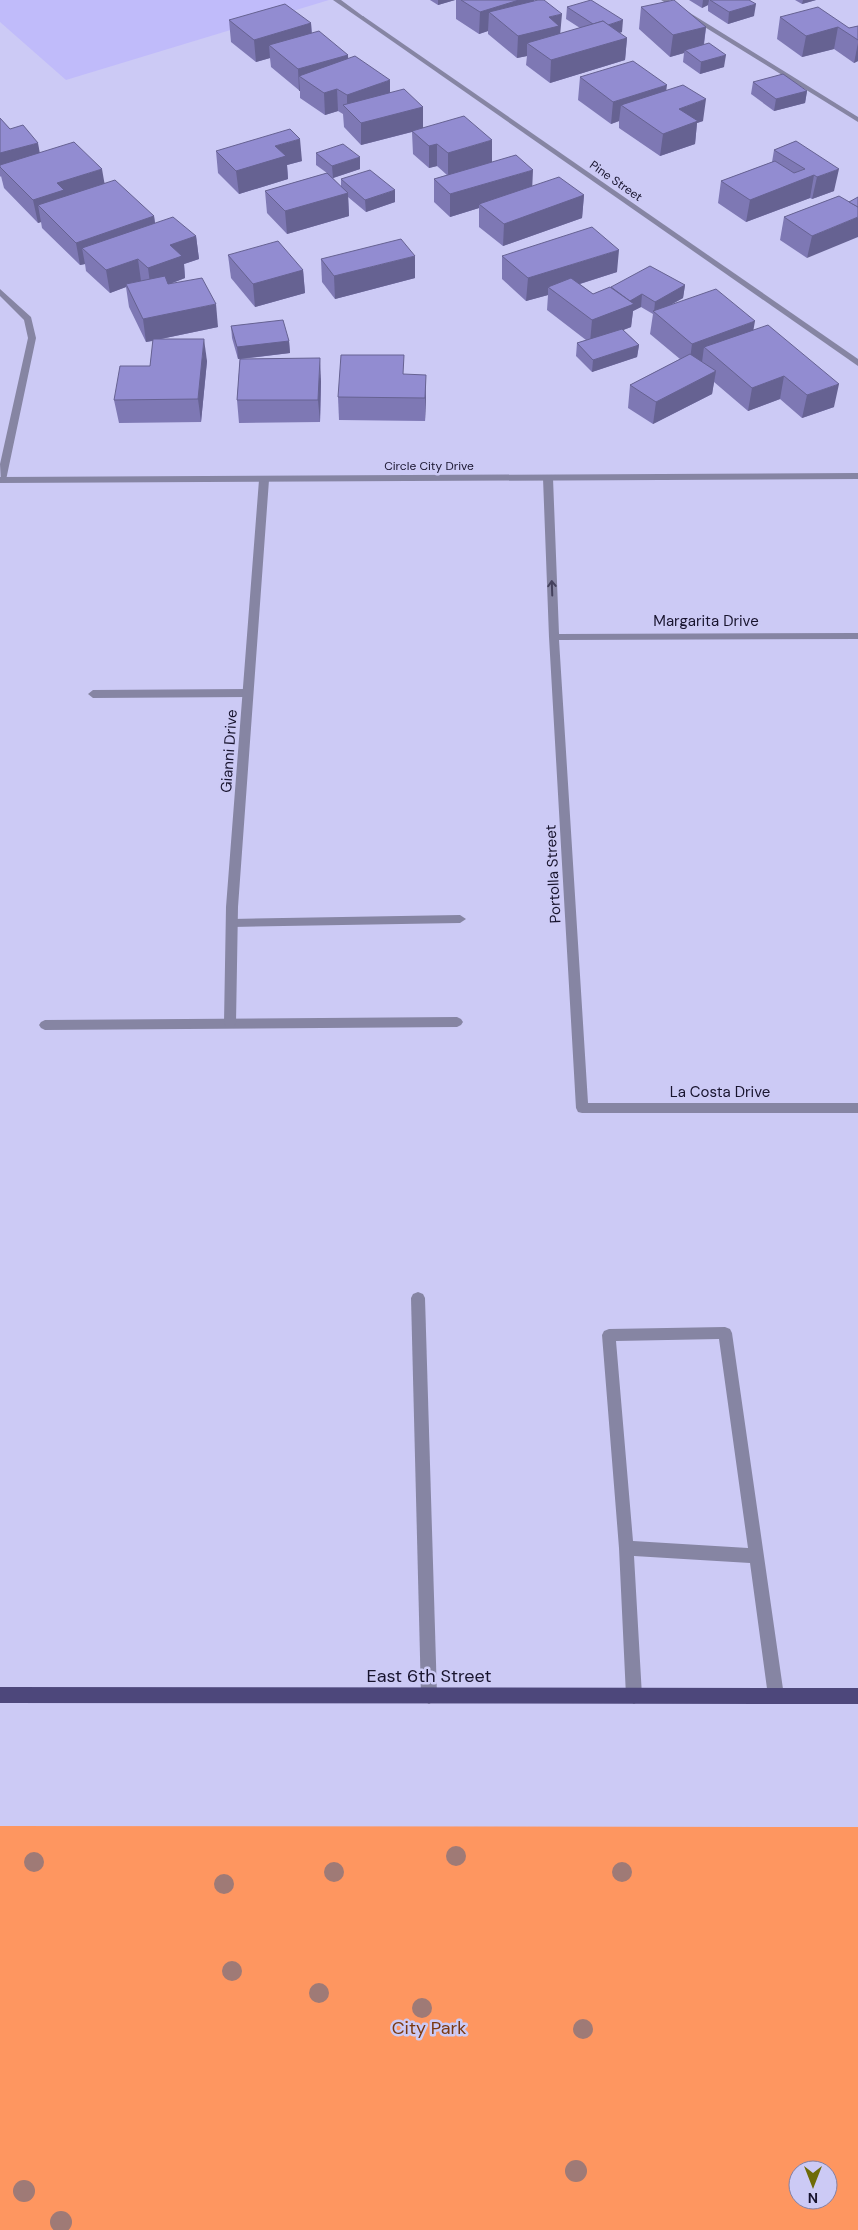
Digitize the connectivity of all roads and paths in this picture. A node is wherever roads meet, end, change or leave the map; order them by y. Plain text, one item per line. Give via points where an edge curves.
1 (336, 0) edge
2 (664, 0) edge
3 (858, 120) edge
4 (0, 290) edge
5 (858, 363) edge
6 (858, 476) edge
7 (548, 478) junction
8 (1, 480) edge
9 (264, 480) junction
10 (858, 636) edge
11 (554, 637) junction
12 (248, 693) junction
13 (94, 694) dead end
14 (460, 919) dead end
15 (232, 923) junction
16 (457, 1022) dead end
17 (230, 1023) junction
18 (45, 1025) dead end
19 (582, 1108) joint
20 (858, 1108) edge
21 (418, 1298) dead end
22 (626, 1548) junction
23 (756, 1556) junction
24 (0, 1695) edge
25 (429, 1696) junction
26 (634, 1696) junction
27 (776, 1696) junction
28 (858, 1696) edge

1 - 5 street, Pine Street
2 - 3 street
4 - 8 street via 28,319 32,338
6 - 7 street, Circle City Drive
7 - 9 street, Circle City Drive
11 -> 7 street, Portolla Street
8 - 9 street, Circle City Drive
9 - 12 street, Gianni Drive
10 - 11 street, Margarita Drive
11 - 19 street, Portolla Street
12 - 13 street
12 - 15 street, Gianni Drive
14 - 15 street
15 - 17 street, Gianni Drive
16 - 17 street
17 - 18 street
19 - 20 street, La Costa Drive
21 - 25 street
22 - 23 street
22 - 23 street via 609,1335 725,1333
22 - 26 street
23 - 27 street
24 - 25 main road, East 6th Street
25 - 26 main road, East 6th Street
26 - 27 main road, East 6th Street
27 - 28 main road, East 6th Street

